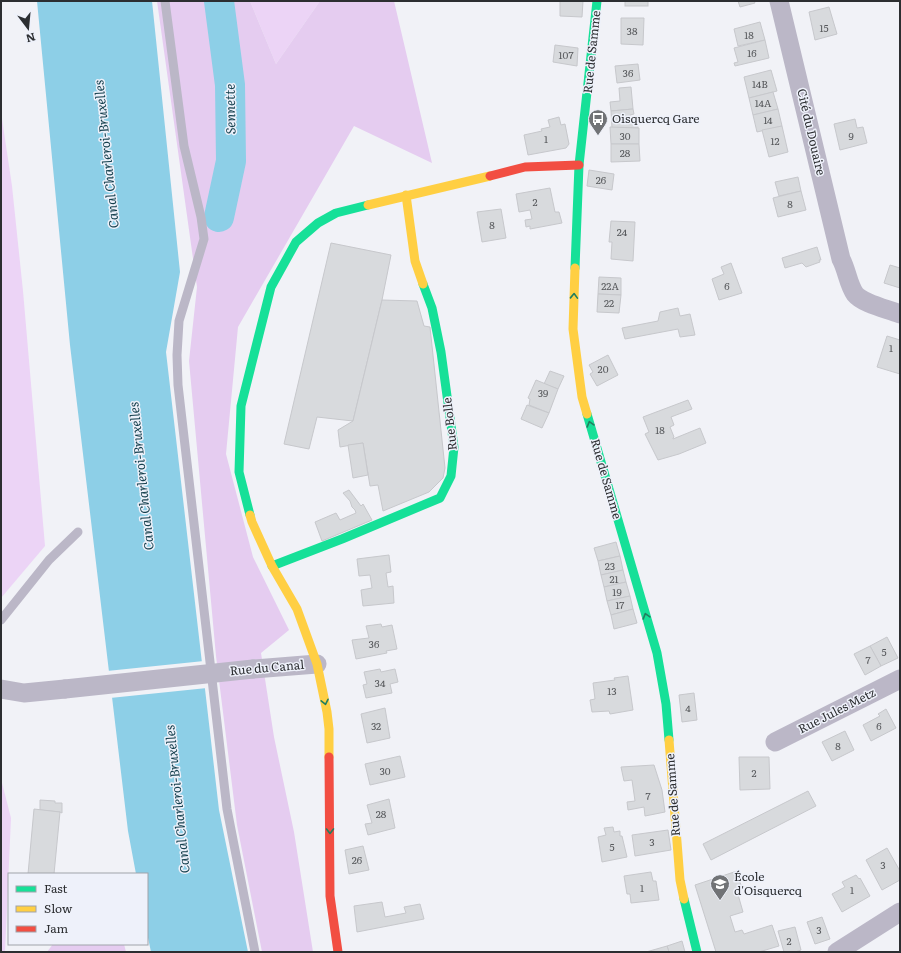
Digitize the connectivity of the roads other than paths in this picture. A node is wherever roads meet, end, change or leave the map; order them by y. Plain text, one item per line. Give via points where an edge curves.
1 (165, 1) edge
2 (597, 1) edge
3 (779, 1) edge
4 (579, 165) junction
5 (406, 195) junction
6 (900, 314) edge
7 (78, 532) dead end
8 (272, 566) junction
9 (1, 620) edge
10 (317, 664) junction
11 (900, 679) edge
12 (1, 689) edge
13 (775, 742) dead end
14 (900, 912) edge
15 (255, 952) edge
16 (338, 952) edge
17 (697, 952) edge
18 (837, 952) edge

1 - 15 lane via 184,146 204,239 179,321 178,385 227,809
2 - 4 street, Rue de Samme
3 - 6 street, Cité du Douaire via 841,259 850,284 855,294 865,301
4 - 5 street via 525,167
17 -> 4 street, Rue de Samme via 680,880 666,704 656,653 582,397 573,330
5 - 8 street via 336,213 318,223 296,242 271,287 241,406 239,472 252,522
5 - 8 street, Rue Bolle via 415,261 432,308 441,352 454,447 451,476 440,498
7 - 9 lane via 49,560
8 - 10 street via 297,608
10 - 12 street, Rue du Canal, bridge via 65,690 24,693
10 -> 16 street, Rue du Canal via 329,729 330,896
11 - 13 street, Rue Jules Metz
14 - 18 street

